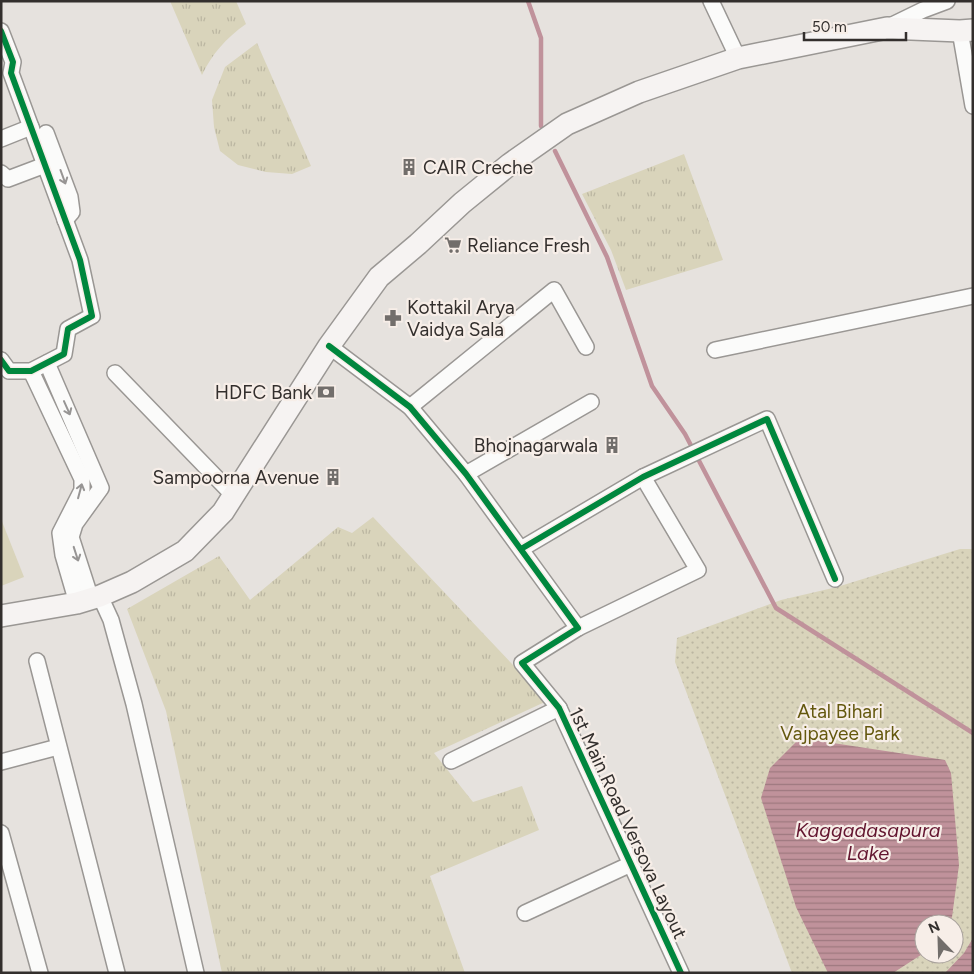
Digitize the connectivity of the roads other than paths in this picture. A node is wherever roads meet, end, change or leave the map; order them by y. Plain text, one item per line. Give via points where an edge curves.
1 (711, 1) edge
2 (947, 1) edge
3 (887, 28) junction
4 (966, 30) edge
5 (1, 32) edge
6 (738, 58) junction
7 (6, 74) edge
8 (973, 106) edge
9 (31, 127) junction
10 (46, 134) dead end
11 (1, 139) edge
12 (45, 165) junction
13 (1, 173) edge
14 (65, 220) junction
15 (973, 296) edge
16 (329, 346) junction
17 (586, 347) dead end
18 (715, 350) dead end
19 (1, 360) edge
20 (47, 364) junction
21 (31, 371) junction
22 (115, 372) dead end
23 (591, 402) dead end
24 (410, 407) junction
25 (466, 474) junction
26 (643, 477) junction
27 (234, 496) junction
28 (521, 549) junction
29 (835, 579) dead end
30 (89, 599) junction
31 (1, 616) edge
32 (578, 628) junction
33 (37, 661) dead end
34 (559, 708) junction
35 (58, 747) junction
36 (451, 761) dead end
37 (1, 762) edge
38 (1, 833) edge
39 (631, 864) junction
40 (525, 913) dead end
41 (40, 973) edge
42 (117, 973) edge
43 (196, 973) edge
44 (680, 973) edge

1 - 6 street
2 - 3 street
3 - 4 main road
3 - 6 main road
4 - 8 street
5 - 7 street via 13,62
6 - 16 main road via 639,92 568,124 462,203 379,277
7 - 9 street
9 - 11 street
9 - 12 street
10 -> 14 street via 70,197 72,212
12 - 13 street via 8,179
12 - 14 street
14 - 20 street via 80,260 92,316 68,329 64,354
15 - 18 street
16 - 24 street
16 - 27 main road
17 - 24 street via 554,290
19 - 21 street via 10,371
20 - 21 street
20 -> 30 street via 101,488 75,524 71,537
30 -> 21 street via 63,555 60,533 82,490 82,479
22 - 27 street
23 - 25 street
24 - 25 street
25 - 28 street
26 - 28 street
26 - 29 street via 767,419
26 - 32 street via 698,570
27 - 30 main road via 223,512 185,550 132,582
28 - 32 street
30 - 31 main road
30 - 43 street via 111,620 134,704
32 - 34 street, 1st Main Road Versova Layout via 522,663
33 - 35 street
34 - 36 street
34 - 39 street, 1st Main Road Versova Layout
35 - 37 street
35 - 42 street
38 - 41 street
39 - 40 street
39 - 44 street, 1st Main Road Versova Layout

